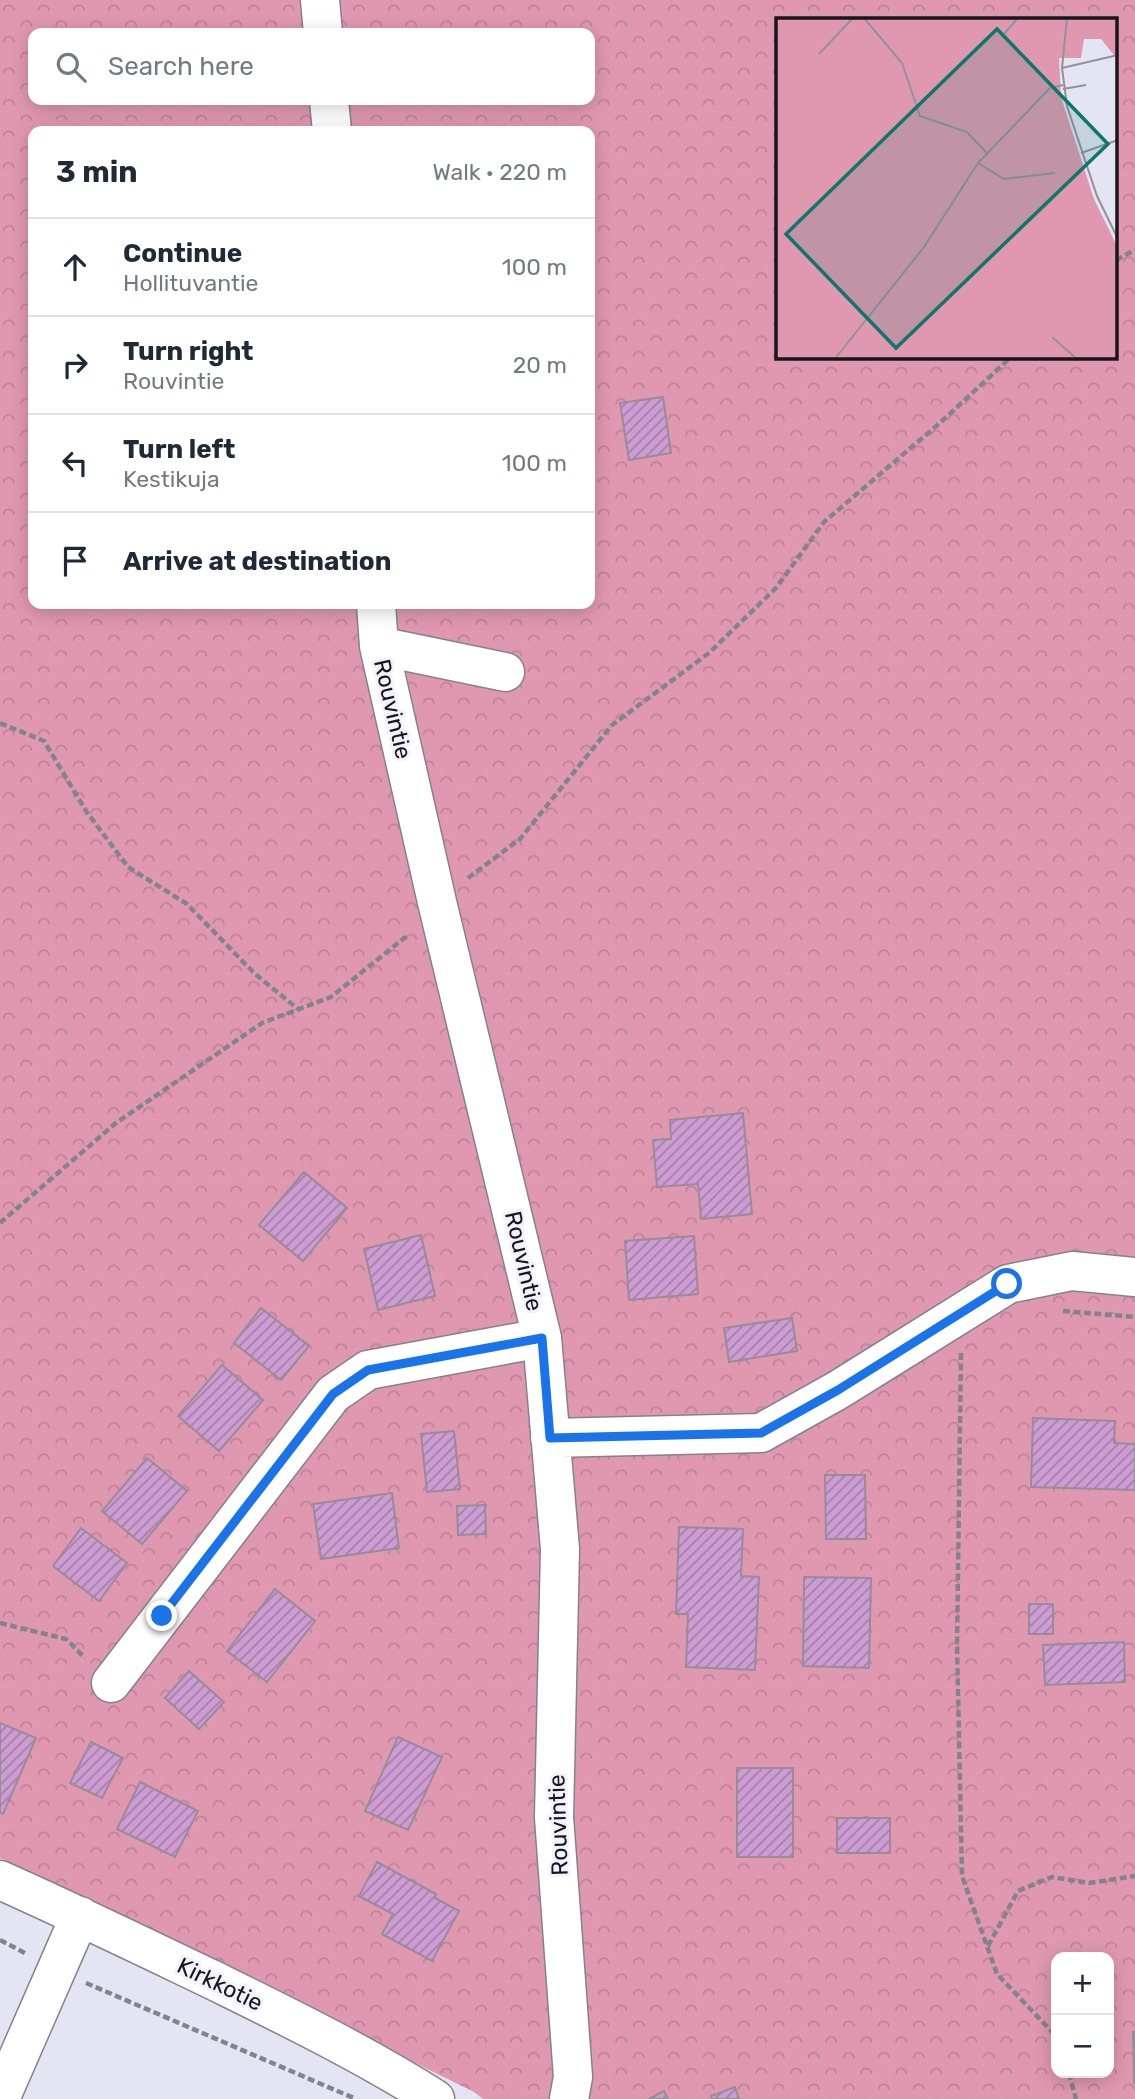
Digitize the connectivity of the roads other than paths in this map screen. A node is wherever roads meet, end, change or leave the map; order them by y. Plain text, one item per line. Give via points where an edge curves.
1 (320, 0) edge
2 (323, 28) edge
3 (329, 105) edge
4 (332, 126) edge
5 (376, 609) edge
6 (379, 646) junction
7 (505, 672) dead end
8 (1135, 1277) edge
9 (542, 1338) junction
10 (550, 1438) junction
11 (111, 1683) road end
12 (0, 1880) edge
13 (80, 1916) junction
14 (0, 2099) edge
15 (435, 2099) edge
16 (569, 2099) edge

1 - 2 street
3 - 4 street
5 - 6 street, Rouvintie
6 - 7 street
6 - 9 street, Rouvintie
8 - 10 street via 1072,1270 1007,1284 761,1433
9 - 10 street, Rouvintie
9 - 11 street via 368,1370 333,1394
10 - 16 street, Rouvintie via 560,1549 554,1817 573,2077
12 - 13 street, Kirkkotie
13 - 14 street
13 - 15 street, Kirkkotie via 288,2017

